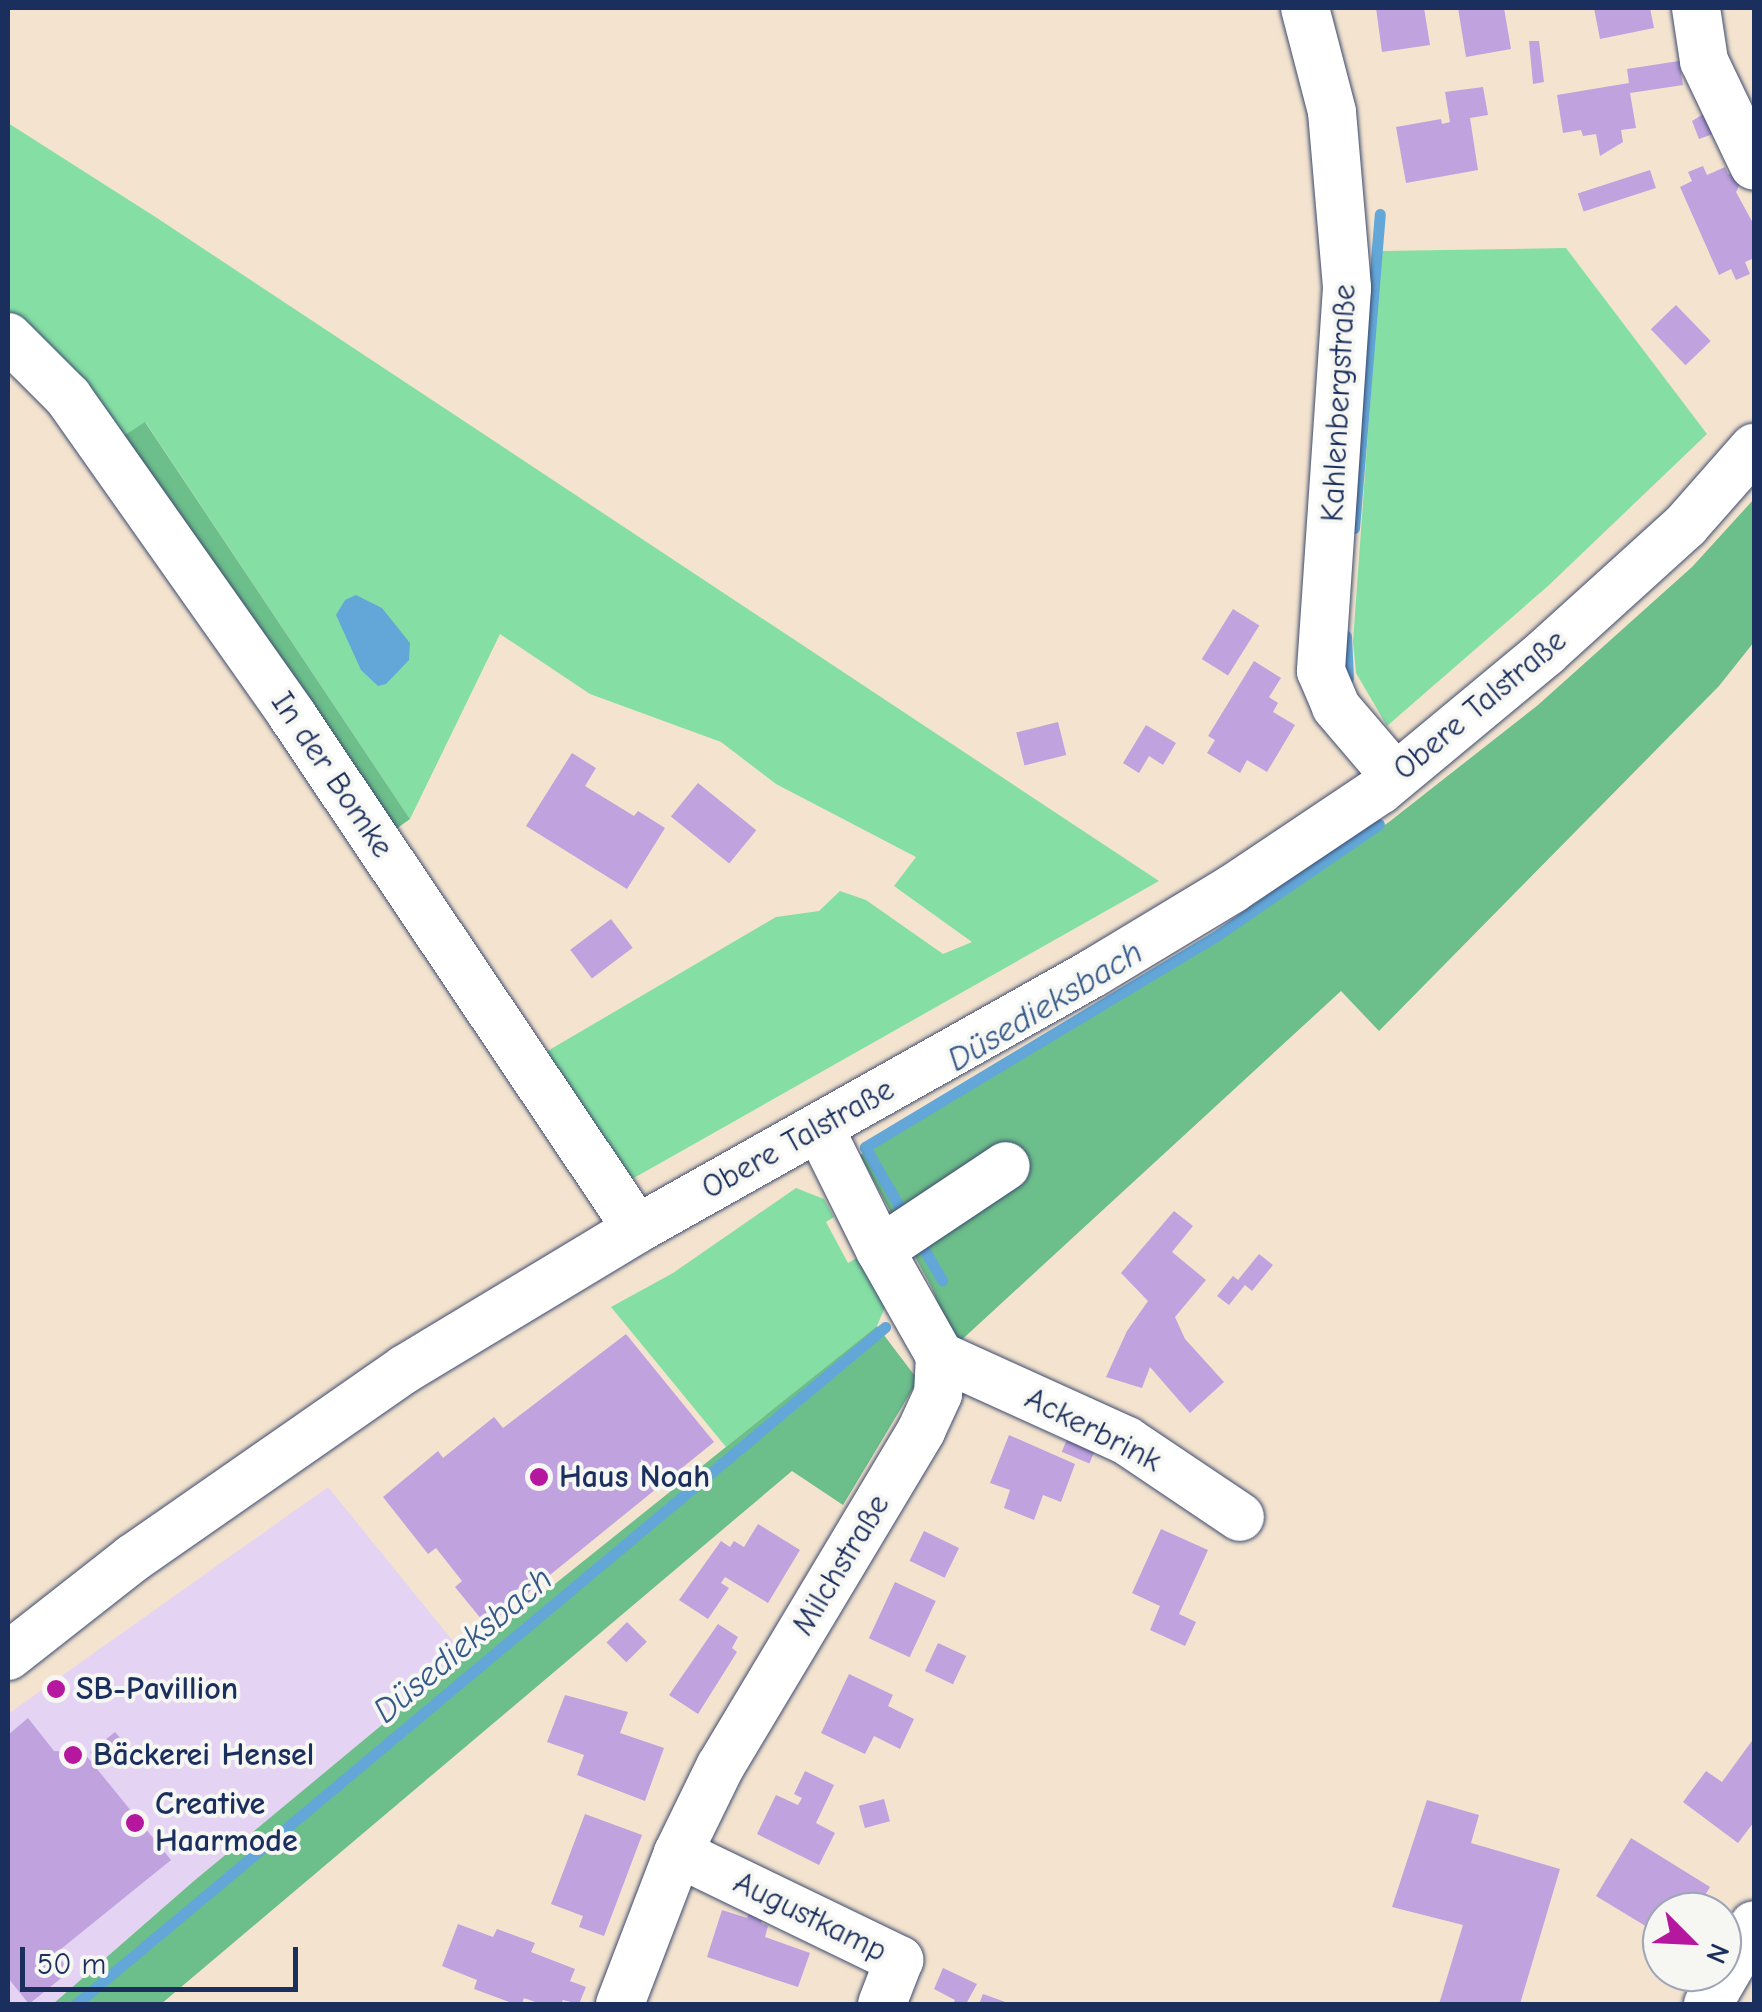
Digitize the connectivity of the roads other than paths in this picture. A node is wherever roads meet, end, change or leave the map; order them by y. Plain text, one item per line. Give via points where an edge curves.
1 (1305, 8) edge
2 (1696, 8) edge
3 (1754, 166) edge
4 (8, 337) edge
5 (1754, 448) edge
6 (1395, 776) junction
7 (819, 1127) junction
8 (1006, 1166) dead end
9 (636, 1229) junction
10 (880, 1250) junction
11 (940, 1356) junction
12 (1240, 1517) dead end
13 (8, 1656) edge
14 (678, 1853) junction
15 (1754, 1924) edge
16 (620, 2004) edge
17 (882, 2004) edge
18 (1708, 2004) edge

1 - 6 street, Kahlenbergstraße via 1332,112 1347,288 1321,671 1336,707
2 - 3 street via 1704,61
4 - 9 street, In der Bomke via 68,397 292,715
5 - 6 street, Obere Talstraße via 1686,525
6 - 7 street, Obere Talstraße via 1186,917
7 - 9 street, Obere Talstraße
7 - 10 street
8 - 10 street
9 - 13 street, Obere Talstraße via 405,1369 132,1558
10 - 11 street
11 - 12 street, Ackerbrink via 1127,1441
11 - 14 street, Milchstraße via 938,1394 921,1431 720,1768
14 - 16 street, Milchstraße
14 - 17 street, Augustkamp via 899,1960
15 - 18 street

